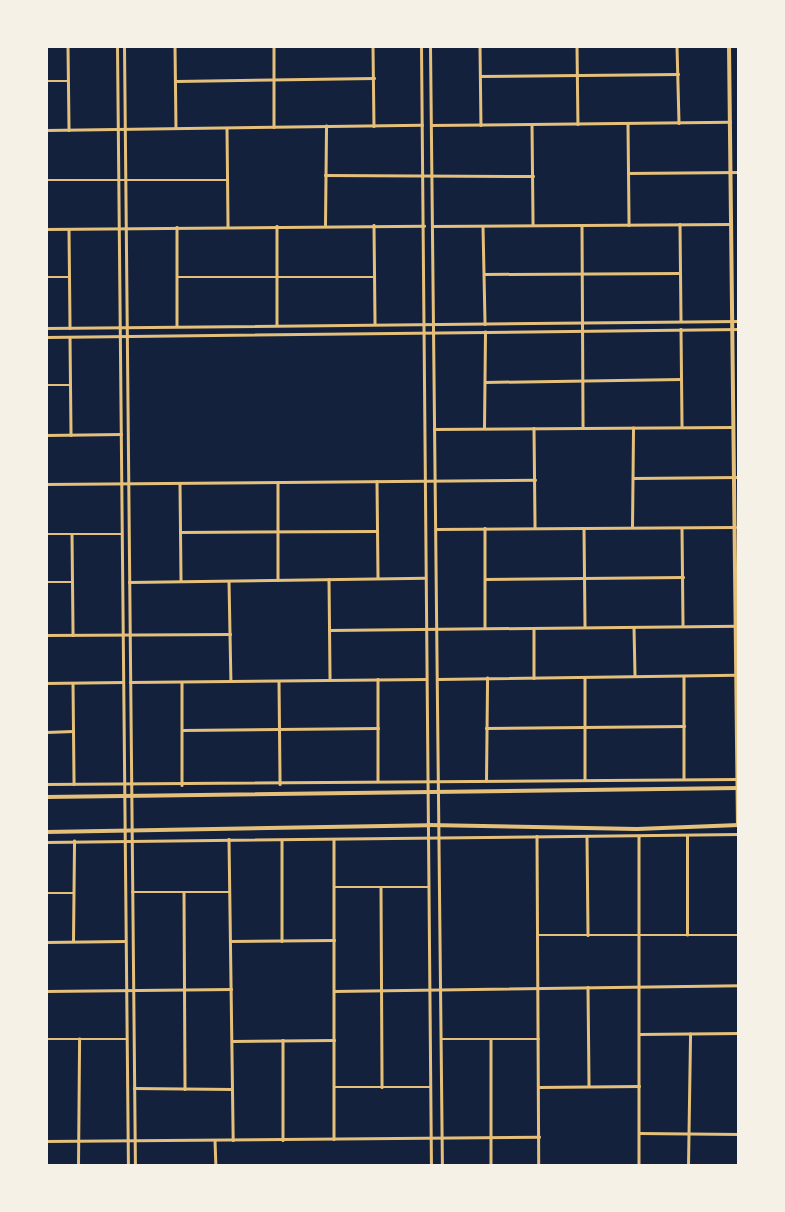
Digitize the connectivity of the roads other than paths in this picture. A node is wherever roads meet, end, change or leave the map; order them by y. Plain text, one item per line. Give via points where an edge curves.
1 (68, 46) edge
2 (117, 46) edge
3 (124, 46) edge
4 (175, 46) edge
5 (274, 46) edge
6 (373, 46) edge
7 (421, 46) edge
8 (430, 46) edge
9 (480, 46) edge
10 (577, 46) edge
11 (678, 46) edge
12 (729, 46) edge
13 (678, 74) junction
14 (578, 75) junction
15 (480, 76) junction
16 (374, 78) junction
17 (274, 80) junction
18 (68, 81) junction
19 (176, 81) junction
20 (46, 82) edge
21 (732, 122) junction
22 (628, 123) junction
23 (678, 123) junction
24 (532, 124) junction
25 (578, 124) junction
26 (422, 125) junction
27 (431, 125) junction
28 (481, 125) junction
29 (326, 126) junction
30 (374, 126) junction
31 (274, 127) junction
32 (176, 128) junction
33 (228, 128) junction
34 (118, 129) junction
35 (125, 129) junction
36 (46, 130) edge
37 (69, 130) junction
38 (732, 172) junction
39 (739, 172) edge
40 (628, 173) junction
41 (325, 175) junction
42 (424, 176) junction
43 (431, 176) junction
44 (533, 176) junction
45 (119, 179) junction
46 (126, 179) junction
47 (46, 180) edge
48 (228, 180) junction
49 (680, 224) junction
50 (732, 224) junction
51 (374, 225) junction
52 (582, 225) junction
53 (629, 225) junction
54 (277, 226) junction
55 (324, 226) junction
56 (424, 226) junction
57 (432, 226) junction
58 (483, 226) junction
59 (533, 226) junction
60 (177, 227) junction
61 (228, 227) junction
62 (119, 228) junction
63 (126, 228) junction
64 (46, 229) edge
65 (69, 229) junction
66 (680, 273) junction
67 (484, 274) junction
68 (582, 274) junction
69 (277, 276) junction
70 (375, 276) junction
71 (46, 277) edge
72 (70, 277) junction
73 (177, 277) junction
74 (681, 321) junction
75 (733, 321) junction
76 (739, 321) edge
77 (582, 322) junction
78 (375, 324) junction
79 (425, 324) junction
80 (434, 324) junction
81 (485, 324) junction
82 (177, 326) junction
83 (277, 326) junction
84 (120, 327) junction
85 (127, 327) junction
86 (46, 328) edge
87 (70, 328) junction
88 (733, 329) junction
89 (739, 329) edge
90 (681, 330) junction
91 (425, 332) junction
92 (434, 332) junction
93 (485, 332) junction
94 (582, 332) junction
95 (120, 336) junction
96 (127, 336) junction
97 (46, 337) edge
98 (70, 337) junction
99 (681, 379) junction
100 (582, 380) junction
101 (485, 382) junction
102 (46, 385) edge
103 (70, 385) junction
104 (682, 427) junction
105 (735, 427) junction
106 (534, 428) junction
107 (583, 428) junction
108 (633, 428) junction
109 (434, 429) junction
110 (484, 429) junction
111 (121, 434) junction
112 (46, 435) edge
113 (71, 435) junction
114 (737, 477) edge
115 (632, 478) junction
116 (535, 480) junction
117 (377, 481) junction
118 (425, 481) junction
119 (436, 481) junction
120 (278, 482) junction
121 (125, 483) junction
122 (180, 483) junction
123 (46, 484) edge
124 (632, 527) junction
125 (682, 527) junction
126 (736, 527) junction
127 (485, 528) junction
128 (535, 528) junction
129 (584, 528) junction
130 (436, 529) junction
131 (377, 531) junction
132 (180, 532) junction
133 (278, 532) junction
134 (46, 534) edge
135 (72, 534) junction
136 (122, 534) junction
137 (683, 577) junction
138 (378, 578) junction
139 (426, 578) junction
140 (585, 578) junction
141 (329, 579) junction
142 (485, 579) junction
143 (278, 580) junction
144 (229, 581) junction
145 (46, 582) edge
146 (72, 582) junction
147 (129, 582) junction
148 (181, 582) junction
149 (683, 626) junction
150 (738, 626) edge
151 (585, 627) junction
152 (634, 627) junction
153 (485, 628) junction
154 (534, 628) junction
155 (426, 629) junction
156 (437, 629) junction
157 (330, 630) junction
158 (73, 634) junction
159 (123, 634) junction
160 (130, 634) junction
161 (230, 634) junction
162 (46, 635) edge
163 (738, 675) edge
164 (635, 676) junction
165 (684, 676) junction
166 (585, 677) junction
167 (486, 678) junction
168 (534, 678) junction
169 (378, 679) junction
170 (426, 679) junction
171 (438, 679) junction
172 (280, 680) junction
173 (330, 680) junction
174 (231, 681) junction
175 (123, 682) junction
176 (130, 682) junction
177 (182, 682) junction
178 (46, 683) edge
179 (72, 683) junction
180 (684, 726) junction
181 (585, 727) junction
182 (378, 728) junction
183 (486, 728) junction
184 (280, 729) junction
185 (182, 730) junction
186 (73, 731) junction
187 (46, 732) edge
188 (684, 778) junction
189 (585, 779) junction
190 (738, 779) edge
191 (378, 780) junction
192 (438, 780) junction
193 (427, 781) junction
194 (486, 781) junction
195 (46, 784) edge
196 (74, 785) junction
197 (123, 785) junction
198 (132, 785) junction
199 (182, 785) junction
200 (280, 785) junction
201 (738, 788) edge
202 (427, 794) junction
203 (439, 794) junction
204 (46, 796) edge
205 (123, 796) junction
206 (131, 796) junction
207 (428, 825) junction
208 (439, 825) junction
209 (738, 825) edge
210 (124, 831) junction
211 (132, 831) junction
212 (46, 832) edge
213 (738, 834) edge
214 (537, 836) junction
215 (687, 836) junction
216 (586, 837) junction
217 (638, 837) junction
218 (428, 838) junction
219 (438, 838) junction
220 (282, 839) junction
221 (334, 839) junction
222 (124, 840) junction
223 (132, 840) junction
224 (230, 840) junction
225 (74, 841) junction
226 (46, 842) edge
227 (428, 886) junction
228 (334, 887) junction
229 (382, 887) junction
230 (132, 892) junction
231 (184, 892) junction
232 (230, 892) junction
233 (46, 893) edge
234 (73, 893) junction
235 (538, 935) junction
236 (588, 935) junction
237 (639, 935) junction
238 (687, 935) junction
239 (738, 935) edge
240 (334, 940) junction
241 (72, 941) junction
242 (125, 941) junction
243 (231, 941) junction
244 (282, 941) junction
245 (46, 942) edge
246 (739, 985) edge
247 (639, 986) junction
248 (588, 987) junction
249 (538, 988) junction
250 (231, 989) junction
251 (430, 989) junction
252 (440, 989) junction
253 (130, 990) junction
254 (184, 990) junction
255 (382, 990) junction
256 (46, 991) edge
257 (334, 991) junction
258 (639, 1034) junction
259 (690, 1034) junction
260 (739, 1034) edge
261 (46, 1039) edge
262 (78, 1039) junction
263 (127, 1039) junction
264 (441, 1039) junction
265 (491, 1039) junction
266 (539, 1039) junction
267 (283, 1040) junction
268 (334, 1040) junction
269 (232, 1041) junction
270 (589, 1086) junction
271 (639, 1086) junction
272 (334, 1087) junction
273 (382, 1087) junction
274 (430, 1087) junction
275 (539, 1087) junction
276 (134, 1088) junction
277 (185, 1089) junction
278 (232, 1089) junction
279 (687, 1133) junction
280 (639, 1134) junction
281 (739, 1134) edge
282 (539, 1136) junction
283 (442, 1137) junction
284 (491, 1137) junction
285 (334, 1139) junction
286 (430, 1139) junction
287 (131, 1140) junction
288 (215, 1140) junction
289 (233, 1140) junction
290 (283, 1140) junction
291 (46, 1141) edge
292 (78, 1141) junction
293 (78, 1166) edge
294 (128, 1166) edge
295 (135, 1166) edge
296 (216, 1166) edge
297 (431, 1166) edge
298 (442, 1166) edge
299 (492, 1166) edge
300 (539, 1166) edge
301 (639, 1166) edge
302 (688, 1166) edge

1 - 18 street
2 - 34 street
3 - 35 street
4 - 19 street
5 - 17 street
6 - 16 street
7 - 26 street
8 - 27 street
9 - 15 street
10 - 14 street
11 - 13 street
12 - 21 main road
13 - 14 street
13 - 23 street
14 - 15 street
14 - 25 street
15 - 28 street
16 - 17 street
16 - 30 street
17 - 19 street
17 - 31 street
18 - 20 street
18 - 37 street
19 - 32 street
21 - 23 street
21 - 38 main road
22 - 23 street
22 - 25 street
22 - 40 street
24 - 25 street
24 - 28 street
24 - 44 street
26 - 30 street
26 - 42 street
27 - 28 street
27 - 43 street
29 - 30 street
29 - 31 street
29 - 41 street
31 - 33 street
32 - 33 street
32 - 35 street
33 - 48 street
34 - 35 street
34 - 37 street
34 - 45 street
35 - 46 street
36 - 37 street
38 - 39 street
38 - 40 street
38 - 50 main road
40 - 53 street
41 - 42 street
41 - 55 street
42 - 43 street
42 - 56 street
43 - 44 street
43 - 57 street
44 - 59 street
45 - 46 street
45 - 47 street
45 - 62 street
46 - 48 street
46 - 63 street
48 - 61 street
49 - 50 street
49 - 53 street
49 - 66 street
50 - 75 main road
51 - 55 street
51 - 56 street
51 - 70 street
52 - 53 street
52 - 59 street
52 - 68 street
54 - 55 street
54 - 61 street
54 - 69 street
56 - 79 street
57 - 58 street
57 - 80 street
58 - 59 street
58 - 67 street
60 - 61 street
60 - 63 street
60 - 73 street
62 - 63 street
62 - 65 street
62 - 84 street
63 - 85 street
64 - 65 street
65 - 72 street
66 - 68 street
66 - 74 street
67 - 68 street
67 - 81 street
68 - 77 street
69 - 70 street
69 - 73 street
69 - 83 street
70 - 78 street
71 - 72 street
72 - 87 street
73 - 82 street
74 - 75 street
74 - 77 street
75 - 76 street
75 - 88 main road
77 - 81 street
77 - 94 street
78 - 79 street
78 - 83 street
79 - 80 street
79 - 91 street
80 - 81 street
80 - 92 street
82 - 83 street
82 - 85 street
84 - 85 street
84 - 87 street
84 - 95 street
85 - 96 street
86 - 87 street
88 - 89 street
88 - 90 street
88 - 105 main road
90 - 94 street
90 - 99 street
91 - 92 street
91 - 96 street
91 - 118 street
92 - 93 street
92 - 109 street
93 - 94 street
93 - 101 street
94 - 100 street
95 - 96 street
95 - 98 street
95 - 111 street
96 - 121 street
97 - 98 street
98 - 103 street
99 - 100 street
99 - 104 street
100 - 101 street
100 - 107 street
101 - 110 street
102 - 103 street
103 - 113 street
104 - 105 street
104 - 108 street
105 - 114 main road
106 - 107 street
106 - 110 street
106 - 116 street
107 - 108 street
108 - 115 street
109 - 110 street
109 - 119 street
111 - 113 street
111 - 121 street
112 - 113 street
114 - 115 street
114 - 126 main road
115 - 124 street
116 - 119 street
116 - 128 street
117 - 118 street
117 - 120 street
117 - 131 street
118 - 119 street
118 - 139 street
119 - 130 street
120 - 122 street
120 - 133 street
121 - 122 street
121 - 123 street
121 - 136 street
121 - 147 street
122 - 132 street
124 - 125 street
124 - 129 street
125 - 126 street
125 - 137 street
126 - 150 main road
127 - 128 street
127 - 130 street
127 - 142 street
128 - 129 street
129 - 140 street
130 - 156 street
131 - 133 street
131 - 138 street
132 - 133 street
132 - 148 street
133 - 143 street
134 - 135 street
135 - 136 street
135 - 146 street
136 - 159 street
137 - 140 street
137 - 149 street
138 - 139 street
138 - 141 street
139 - 155 street
140 - 142 street
140 - 151 street
141 - 143 street
141 - 157 street
142 - 153 street
143 - 144 street
144 - 148 street
144 - 161 street
145 - 146 street
146 - 158 street
147 - 148 street
147 - 160 street
149 - 150 street
149 - 152 street
150 - 163 main road
151 - 152 street
151 - 154 street
152 - 164 street
153 - 154 street
153 - 156 street
154 - 168 street
155 - 156 street
155 - 157 street
155 - 170 street
156 - 171 street
157 - 173 street
158 - 159 street
158 - 162 street
159 - 160 street
159 - 175 street
160 - 161 street
160 - 176 street
161 - 174 street
163 - 165 street
163 - 190 main road
164 - 165 street
164 - 166 street
165 - 180 street
166 - 168 street
166 - 181 street
167 - 168 street
167 - 171 street
167 - 183 street
169 - 170 street
169 - 173 street
169 - 182 street
170 - 193 street
171 - 192 street
172 - 173 street
172 - 174 street
172 - 184 street
174 - 177 street
175 - 179 street
175 - 197 street
176 - 177 street
176 - 198 street
177 - 185 street
178 - 179 street
179 - 186 street
180 - 181 street
180 - 188 street
181 - 183 street
181 - 189 street
182 - 184 street
182 - 191 street
183 - 194 street
184 - 185 street
184 - 200 street
185 - 199 street
186 - 187 street
186 - 196 street
188 - 189 street
188 - 190 street
189 - 194 street
190 - 201 main road
191 - 193 street
191 - 200 street
192 - 193 street
192 - 194 street
192 - 203 street
193 - 202 street
195 - 196 street
196 - 197 street
197 - 198 street
197 - 205 street
198 - 199 street
198 - 206 street
199 - 200 street
201 - 203 main road
201 - 209 main road
202 - 203 main road
202 - 206 main road
202 - 207 street
203 - 208 street
204 - 205 main road
205 - 206 main road
205 - 210 street
206 - 211 street
207 - 208 main road
207 - 211 main road
207 - 218 street
208 - 209 main road via 637,829
208 - 219 street
209 - 213 street
210 - 211 main road
210 - 212 main road
210 - 222 street
211 - 223 street
213 - 215 street
213 - 239 street
214 - 216 street
214 - 219 street
214 - 235 street
215 - 217 street
215 - 238 street
216 - 217 street
216 - 236 street
217 - 237 street
218 - 219 street
218 - 221 street
218 - 227 street
219 - 252 street
220 - 221 street
220 - 224 street
220 - 244 street
221 - 228 street
222 - 223 street
222 - 225 street
222 - 242 street
223 - 224 street
223 - 230 street
224 - 232 street
225 - 226 street
225 - 234 street
227 - 229 street
227 - 251 street
228 - 229 street
228 - 240 street
229 - 255 street
230 - 231 street
230 - 253 street
231 - 232 street
231 - 254 street
232 - 243 street
233 - 234 street
234 - 241 street
235 - 236 street
235 - 249 street
236 - 237 street
237 - 238 street
237 - 247 street
238 - 239 street
239 - 246 street
240 - 244 street
240 - 257 street
241 - 242 street
241 - 245 street
242 - 253 street
243 - 244 street
243 - 250 street
246 - 247 street
246 - 260 street
247 - 248 street
247 - 258 street
248 - 249 street
248 - 270 street
249 - 252 street
249 - 266 street
250 - 254 street
250 - 269 street
251 - 252 street
251 - 255 street
251 - 274 street
252 - 264 street
253 - 254 street
253 - 256 street
253 - 263 street
253 - 276 street
254 - 277 street
255 - 257 street
255 - 273 street
257 - 268 street
258 - 259 street
258 - 271 street
259 - 260 street
259 - 279 street
261 - 262 street
262 - 263 street
262 - 292 street
263 - 287 street
264 - 265 street
264 - 283 street
265 - 266 street
265 - 284 street
266 - 275 street
267 - 268 street
267 - 269 street
267 - 290 street
268 - 272 street
269 - 278 street
270 - 271 street
270 - 275 street
271 - 280 street
272 - 273 street
272 - 285 street
273 - 274 street
274 - 286 street
275 - 282 street
276 - 277 street
276 - 287 street
277 - 278 street
278 - 289 street
279 - 280 street
279 - 281 street
279 - 302 street
280 - 301 street
282 - 284 street
282 - 300 street
283 - 284 street
283 - 286 street
283 - 298 street
284 - 299 street
285 - 286 street
285 - 290 street
286 - 297 street
287 - 288 street
287 - 292 street
287 - 294 street
287 - 295 street
288 - 289 street
288 - 296 street
289 - 290 street
291 - 292 street
292 - 293 street

